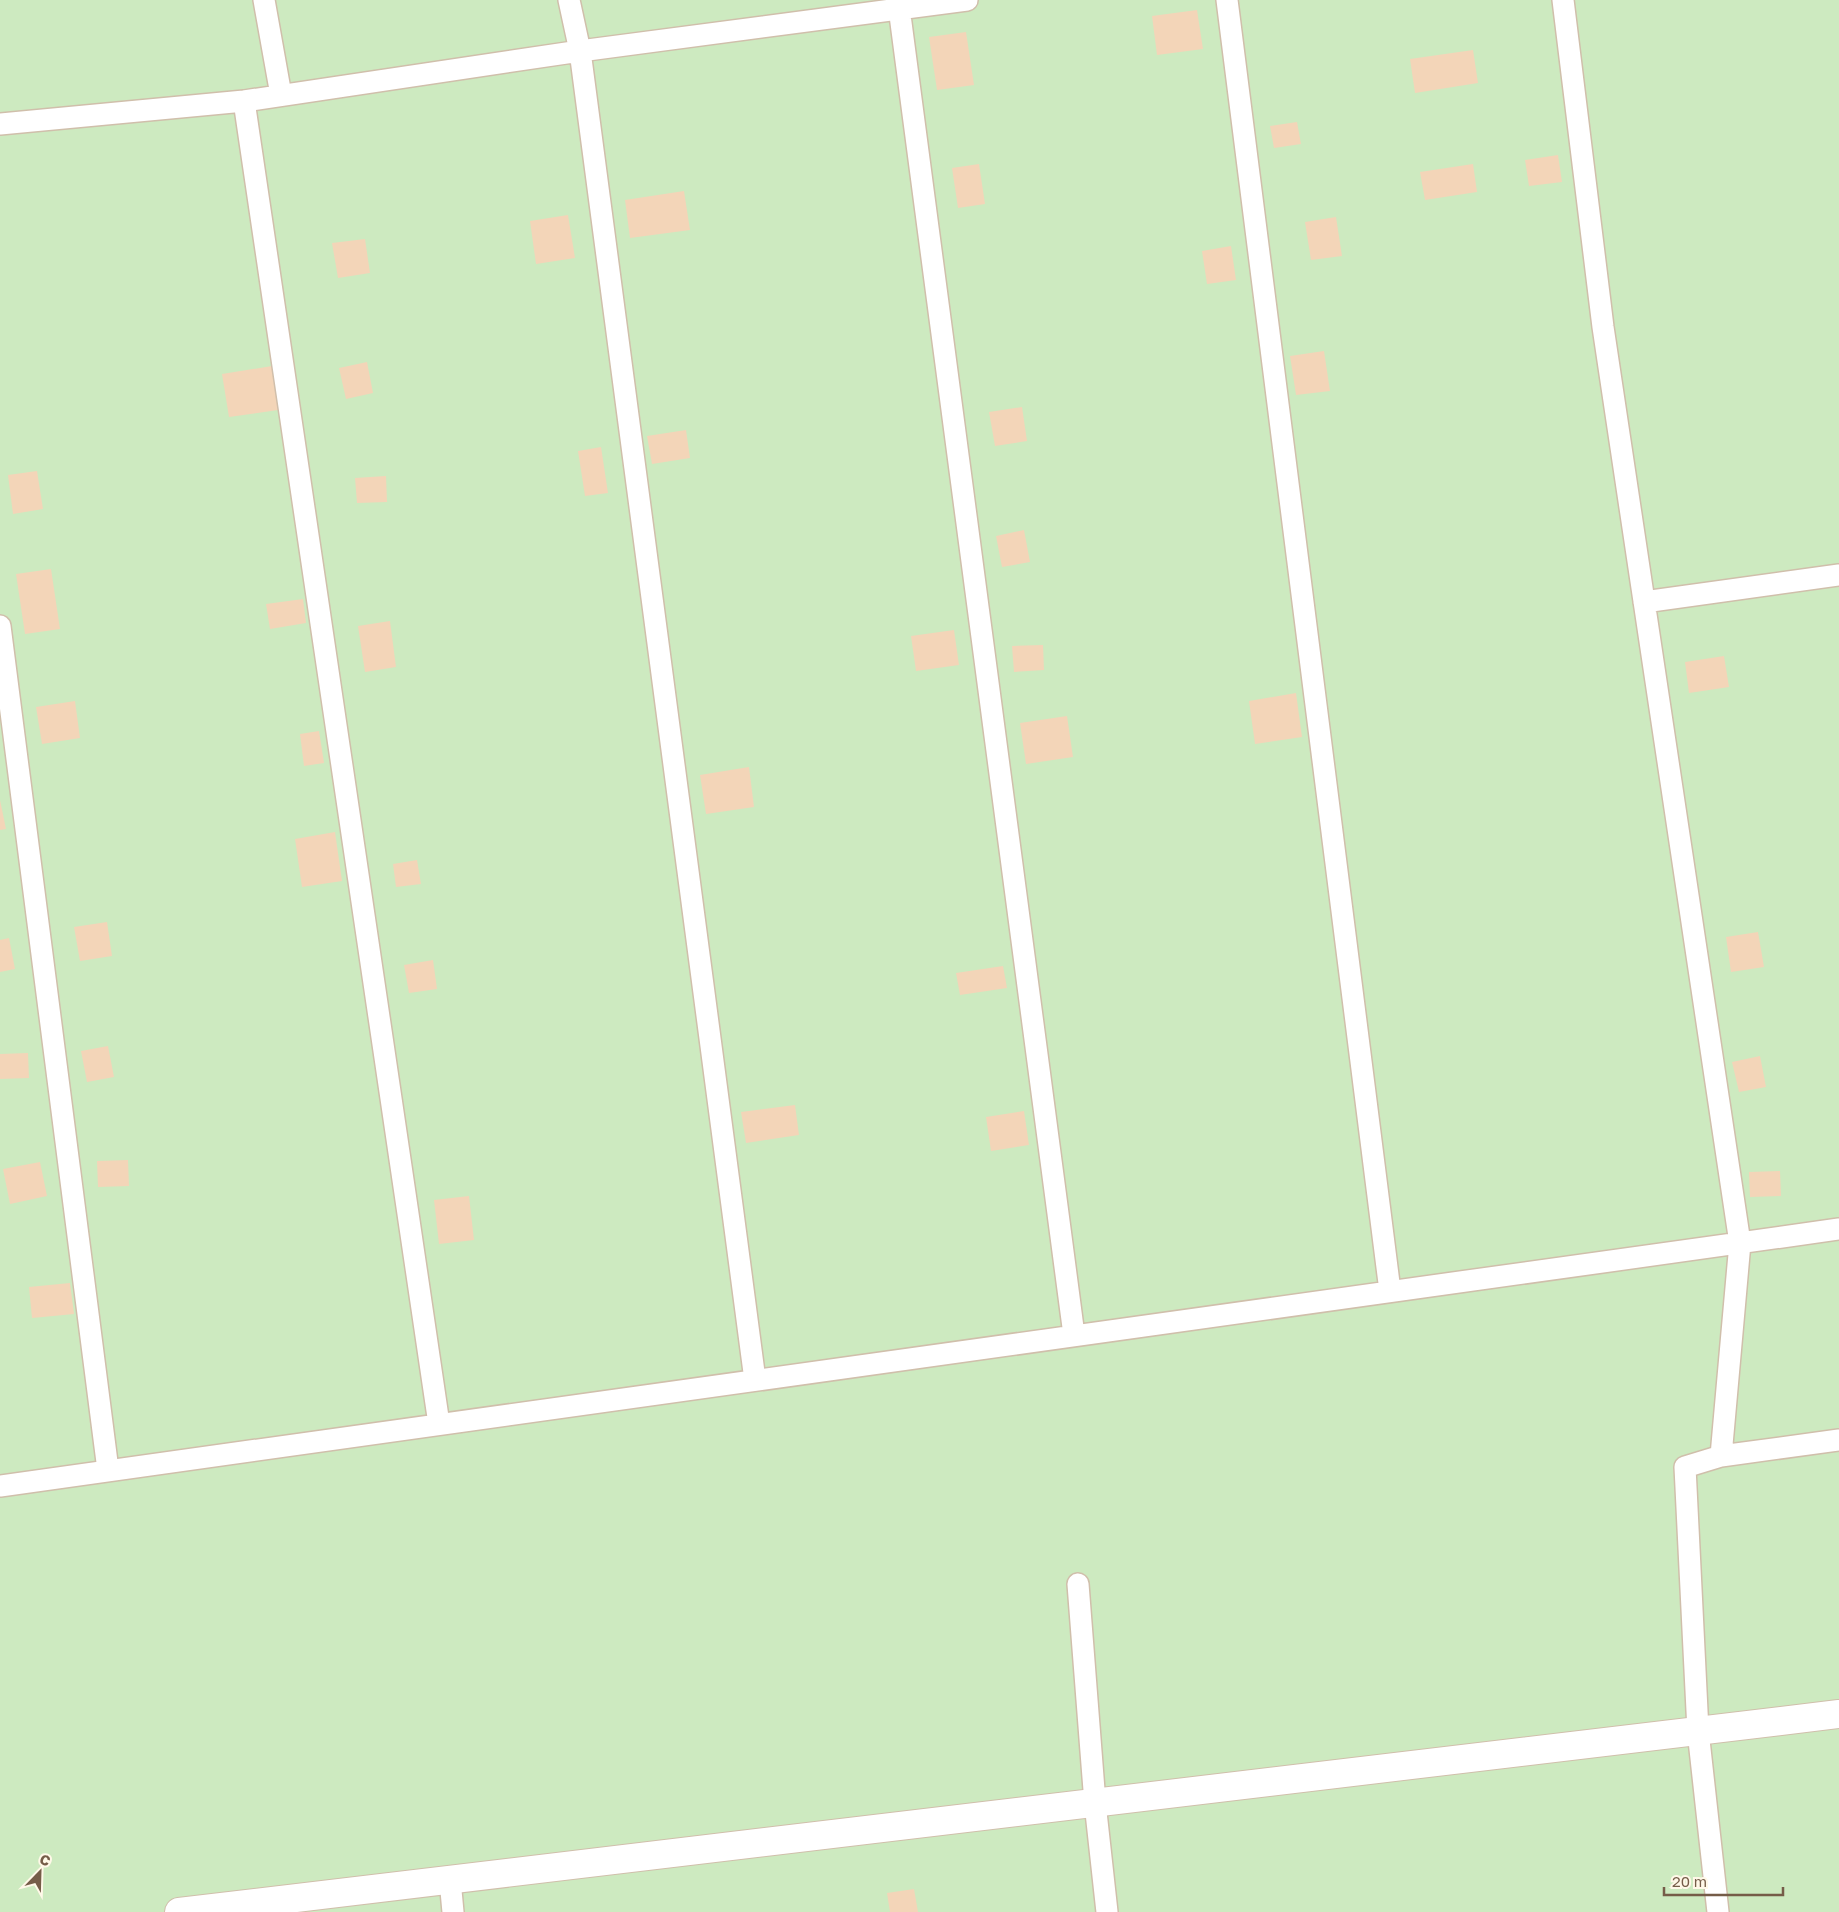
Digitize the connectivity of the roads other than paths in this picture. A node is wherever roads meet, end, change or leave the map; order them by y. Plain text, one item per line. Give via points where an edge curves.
1 (264, 0) edge
2 (569, 0) edge
3 (967, 0) edge
4 (1227, 0) edge
5 (1563, 0) edge
6 (898, 4) edge
7 (580, 51) junction
8 (280, 96) junction
9 (244, 101) junction
10 (0, 124) edge
11 (1839, 576) edge
12 (1644, 602) junction
13 (0, 626) edge
14 (1839, 1229) edge
15 (1740, 1242) junction
16 (1390, 1291) junction
17 (1074, 1336) junction
18 (755, 1380) junction
19 (439, 1424) junction
20 (1839, 1440) edge
21 (1721, 1456) junction
22 (108, 1470) junction
23 (0, 1486) edge
24 (1078, 1584) dead end
25 (1839, 1714) edge
26 (1698, 1731) junction
27 (1095, 1803) junction
28 (450, 1880) junction
29 (179, 1912) edge
30 (453, 1912) edge
31 (1107, 1912) edge
32 (1718, 1912) edge

1 - 8 lane
2 - 7 lane
3 - 6 lane
4 - 16 lane
5 - 12 lane via 1603,326
6 - 7 lane
6 - 17 lane
7 - 8 lane
7 - 18 lane
8 - 9 lane
9 - 10 lane
9 - 19 lane
11 - 12 lane
12 - 15 lane
13 - 22 lane
14 - 15 lane
15 - 16 lane
15 - 21 lane
16 - 17 lane
17 - 18 lane
18 - 19 lane
19 - 22 lane
20 - 21 lane
21 - 26 lane via 1685,1467
22 - 23 lane
24 - 27 lane
25 - 26 street
26 - 27 street
26 - 32 lane
27 - 28 street
27 - 31 lane
28 - 29 street
28 - 30 lane

